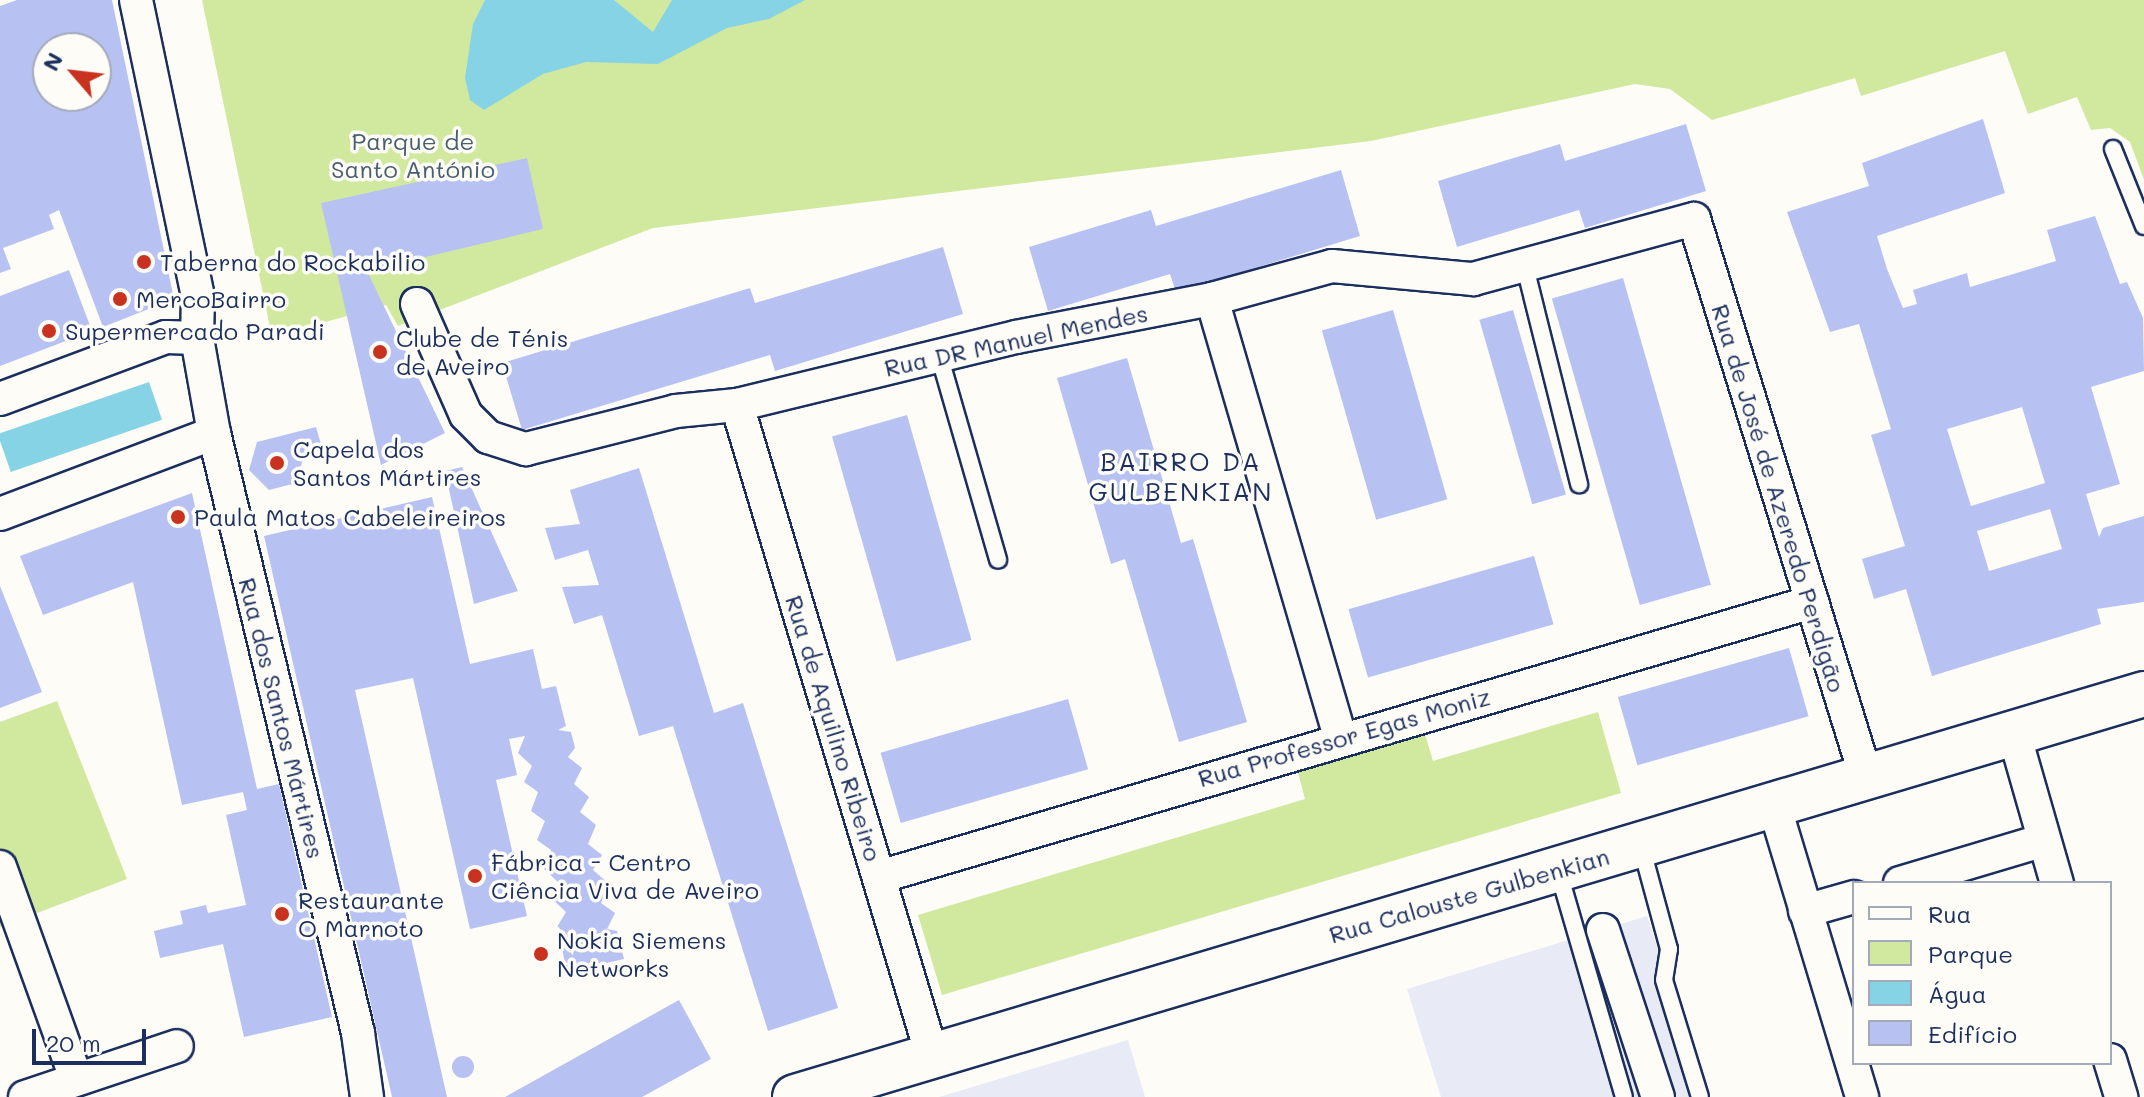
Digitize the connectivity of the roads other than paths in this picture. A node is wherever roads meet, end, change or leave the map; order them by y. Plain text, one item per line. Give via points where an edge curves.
1 (136, 0) edge
2 (2113, 149) dead end
3 (1694, 219) joint
4 (2144, 226) edge
5 (1525, 267) junction
6 (1212, 299) junction
7 (417, 304) dead end
8 (197, 338) junction
9 (939, 355) junction
10 (0, 399) edge
11 (737, 405) junction
12 (214, 433) junction
13 (1579, 484) dead end
14 (0, 514) edge
15 (998, 560) dead end
16 (1812, 602) junction
17 (2144, 694) edge
18 (2013, 730) junction
19 (1340, 738) junction
20 (1866, 777) junction
21 (1774, 805) junction
22 (2044, 840) junction
23 (1641, 846) junction
24 (0, 867) edge
25 (1558, 869) junction
26 (879, 877) junction
27 (1907, 881) edge
28 (2056, 881) edge
29 (1852, 898) edge
30 (1805, 911) junction
31 (1603, 930) dead end
32 (177, 1046) dead end
33 (931, 1052) junction
34 (1852, 1064) edge
35 (1852, 1065) edge
36 (2111, 1065) edge
37 (76, 1078) junction
38 (25, 1097) edge
39 (367, 1097) edge
40 (795, 1097) edge
41 (1624, 1097) edge
42 (1658, 1097) edge
43 (1700, 1097) edge
44 (1862, 1097) edge
45 (2121, 1097) edge

1 - 8 street, Rua dos Santos Mártires via 198,297
2 - 4 lane
3 - 5 street, Rua DR Manuel Mendes
3 - 16 street, Rua de José de Azeredo Perdigão
5 - 6 street, Rua DR Manuel Mendes via 1473,279 1332,266
5 - 13 lane
6 - 9 street, Rua DR Manuel Mendes
6 - 19 street
7 - 11 street, Rua DR Manuel Mendes via 466,415 500,441 526,449 676,411
8 - 10 street via 166,337
8 - 12 street, Rua dos Santos Mártires
9 - 11 street, Rua DR Manuel Mendes
9 - 15 lane
11 - 26 street, Rua de Aquilino Ribeiro
12 - 14 street
12 - 39 street, Rua dos Santos Mártires via 358,1033
16 - 19 street, Rua Professor Egas Moniz
16 - 20 street, Rua de José de Azeredo Perdigão
17 - 18 main road, Rua Calouste Gulbenkian
18 - 20 main road, Rua Calouste Gulbenkian
18 - 22 street
19 - 26 street, Rua Professor Egas Moniz
20 - 21 main road, Rua Calouste Gulbenkian
21 - 23 main road, Rua Calouste Gulbenkian
21 - 30 street
22 - 27 street
22 - 28 street
23 - 25 main road, Rua Calouste Gulbenkian
23 - 43 lane via 1669,949 1664,980
24 - 37 street
25 - 33 main road, Rua Calouste Gulbenkian
25 - 41 lane
26 - 33 street, Rua de Aquilino Ribeiro
29 - 30 street
30 - 34 street
31 - 42 street
32 - 37 street
33 - 40 main road, Rua Calouste Gulbenkian
35 - 44 street
36 - 45 street
37 - 38 street

